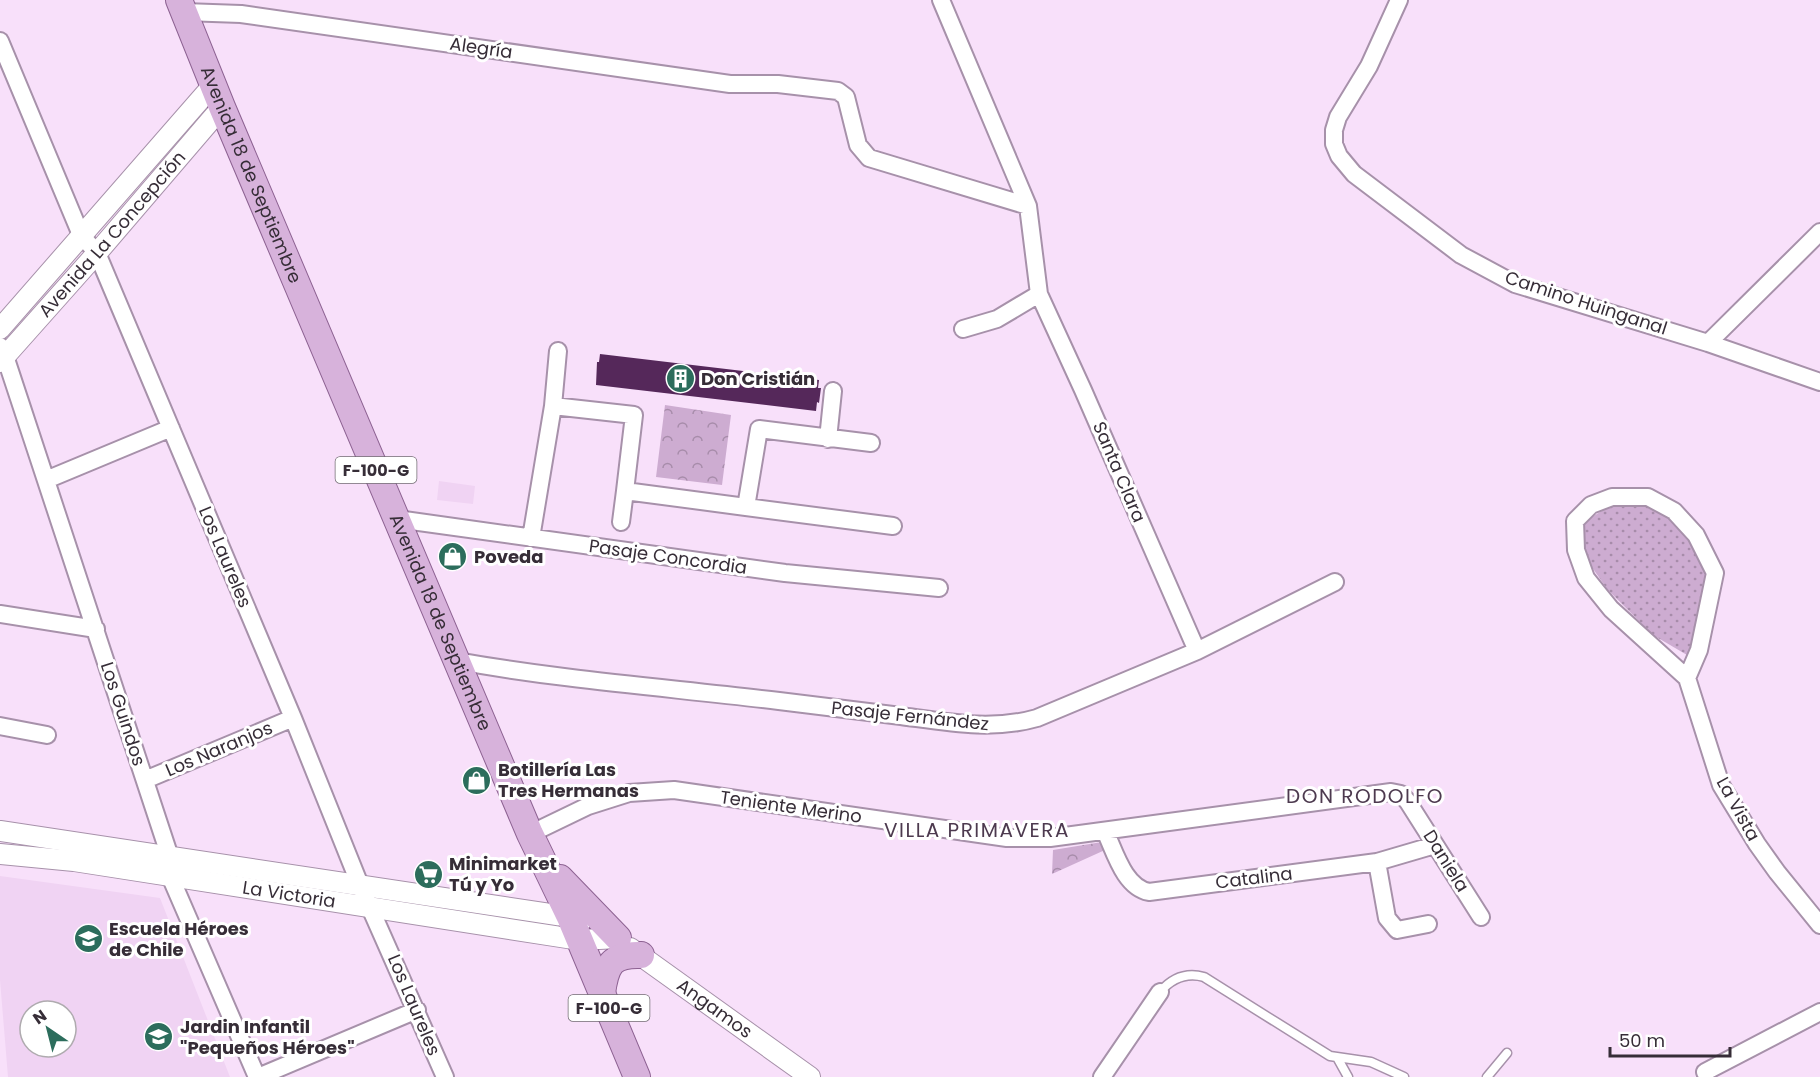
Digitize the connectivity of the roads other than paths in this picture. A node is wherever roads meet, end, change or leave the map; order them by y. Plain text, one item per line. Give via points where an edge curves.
1 (941, 0) edge
2 (1399, 1) edge
3 (181, 6) edge
4 (0, 41) edge
5 (218, 96) junction
6 (1028, 206) junction
7 (1820, 232) edge
8 (81, 236) junction
9 (97, 253) junction
10 (1039, 294) junction
11 (0, 329) edge
12 (963, 329) dead end
13 (1708, 343) junction
14 (558, 351) dead end
15 (2, 354) edge
16 (1820, 382) edge
17 (833, 391) dead end
18 (553, 406) junction
19 (171, 428) junction
20 (828, 439) junction
21 (871, 443) dead end
22 (46, 480) junction
23 (625, 491) junction
24 (746, 507) junction
25 (397, 519) junction
26 (621, 522) dead end
27 (893, 526) dead end
28 (531, 538) junction
29 (1335, 582) dead end
30 (939, 588) dead end
31 (0, 614) edge
32 (96, 629) junction
33 (1197, 651) junction
34 (457, 661) junction
35 (1687, 678) junction
36 (293, 718) junction
37 (0, 726) edge
38 (46, 735) dead end
39 (145, 780) junction
40 (1380, 792) joint
41 (0, 831) edge
42 (1105, 831) junction
43 (530, 834) junction
44 (1435, 845) junction
45 (0, 854) edge
46 (544, 861) junction
47 (1377, 862) junction
48 (170, 866) junction
49 (360, 885) junction
50 (371, 907) junction
51 (1481, 917) dead end
52 (1428, 924) dead end
53 (1820, 925) edge
54 (575, 928) junction
55 (618, 938) junction
56 (641, 956) junction
57 (1160, 992) joint
58 (602, 993) junction
59 (417, 1010) junction
60 (1820, 1012) edge
61 (1507, 1053) dead end
62 (1338, 1059) junction
63 (1705, 1072) dead end
64 (258, 1077) edge
65 (445, 1077) edge
66 (638, 1077) edge
67 (810, 1077) edge
68 (1102, 1077) edge
69 (1348, 1077) edge
70 (1404, 1077) edge
71 (1487, 1077) edge

1 - 6 street, Santa Clara
2 - 13 street, Camino Huinganal via 1334,130 1339,156 1354,174 1461,255 1515,284
3 - 5 main road, Avenida 18 de Septiembre / F-100-G
3 - 6 street, Alegría via 730,84 778,84 838,91 846,97 858,145 869,158
4 - 8 street, Los Laureles
5 - 8 street, Avenida La Concepción
5 - 9 street, Avenida La Concepción
5 - 25 main road, Avenida 18 de Septiembre / F-100-G
6 - 10 street, Santa Clara
7 - 13 street
8 - 9 street, Los Laureles
8 - 11 street, Avenida La Concepción
9 - 15 street, Avenida La Concepción
9 - 19 street, Los Laureles
10 - 12 street via 997,319
10 - 33 street, Santa Clara
13 - 16 street, Camino Huinganal
14 - 18 street
15 - 22 street, Los Guindos
17 - 20 street
18 - 23 street via 634,415
18 - 28 street
19 - 22 street
19 - 36 street, Los Laureles
20 - 21 street
20 - 24 street via 759,429
22 - 32 street, Los Guindos
23 - 24 street
23 - 26 street
24 - 27 street
25 - 28 street, Pasaje Concordia
25 - 34 main road, Avenida 18 de Septiembre / F-100-G
28 - 30 street, Pasaje Concordia via 785,573
29 - 33 street, Pasaje Fernández
31 - 32 street
32 - 39 street, Los Guindos
33 - 34 street, Pasaje Fernández via 1036,718 993,726 554,676
34 - 43 main road, Avenida 18 de Septiembre / F-100-G
35 - 35 street via 1699,650 1715,573 1696,535 1674,511 1648,497 1612,497 1591,505 1575,521 1576,550 1587,578 1611,609
35 - 53 street, La Vista via 1721,784 1770,863
36 - 39 street, Los Naranjos
36 - 49 street, Los Laureles
37 - 38 street
39 - 48 street, Los Guindos
40 - 42 street, Teniente Merino
40 - 44 street, Daniela via 1401,794
41 - 48 street, La Victoria
42 - 43 street, Teniente Merino via 1050,838 1007,838 674,790 629,793 588,806
42 - 47 street, Catalina via 1134,885 1149,892
43 - 46 main road, Avenida 18 de Septiembre / F-100-G
44 - 47 street, Catalina
44 - 51 street, Daniela
45 - 48 street, La Victoria
46 - 54 main road, Avenida 18 de Septiembre / F-100-G
46 - 55 main road
47 - 52 street via 1390,923 1397,930
48 - 49 street, La Victoria
48 - 50 street, La Victoria
48 - 64 street, Los Guindos
49 - 50 street, Los Laureles
49 - 54 street, La Victoria
50 - 54 street, La Victoria
50 - 59 street, Los Laureles
54 - 55 street
54 - 58 main road, Avenida 18 de Septiembre / F-100-G
55 - 56 street, Angamos
56 - 58 main road via 622,955 613,961 606,971
56 - 67 street, Angamos
57 - 62 lane via 1182,976 1204,977
57 - 68 street
58 - 66 main road, Avenida 18 de Septiembre / F-100-G
59 - 64 street
59 - 65 street, Los Laureles
60 - 63 street
61 - 71 lane
62 - 69 lane
62 - 70 lane via 1371,1062

